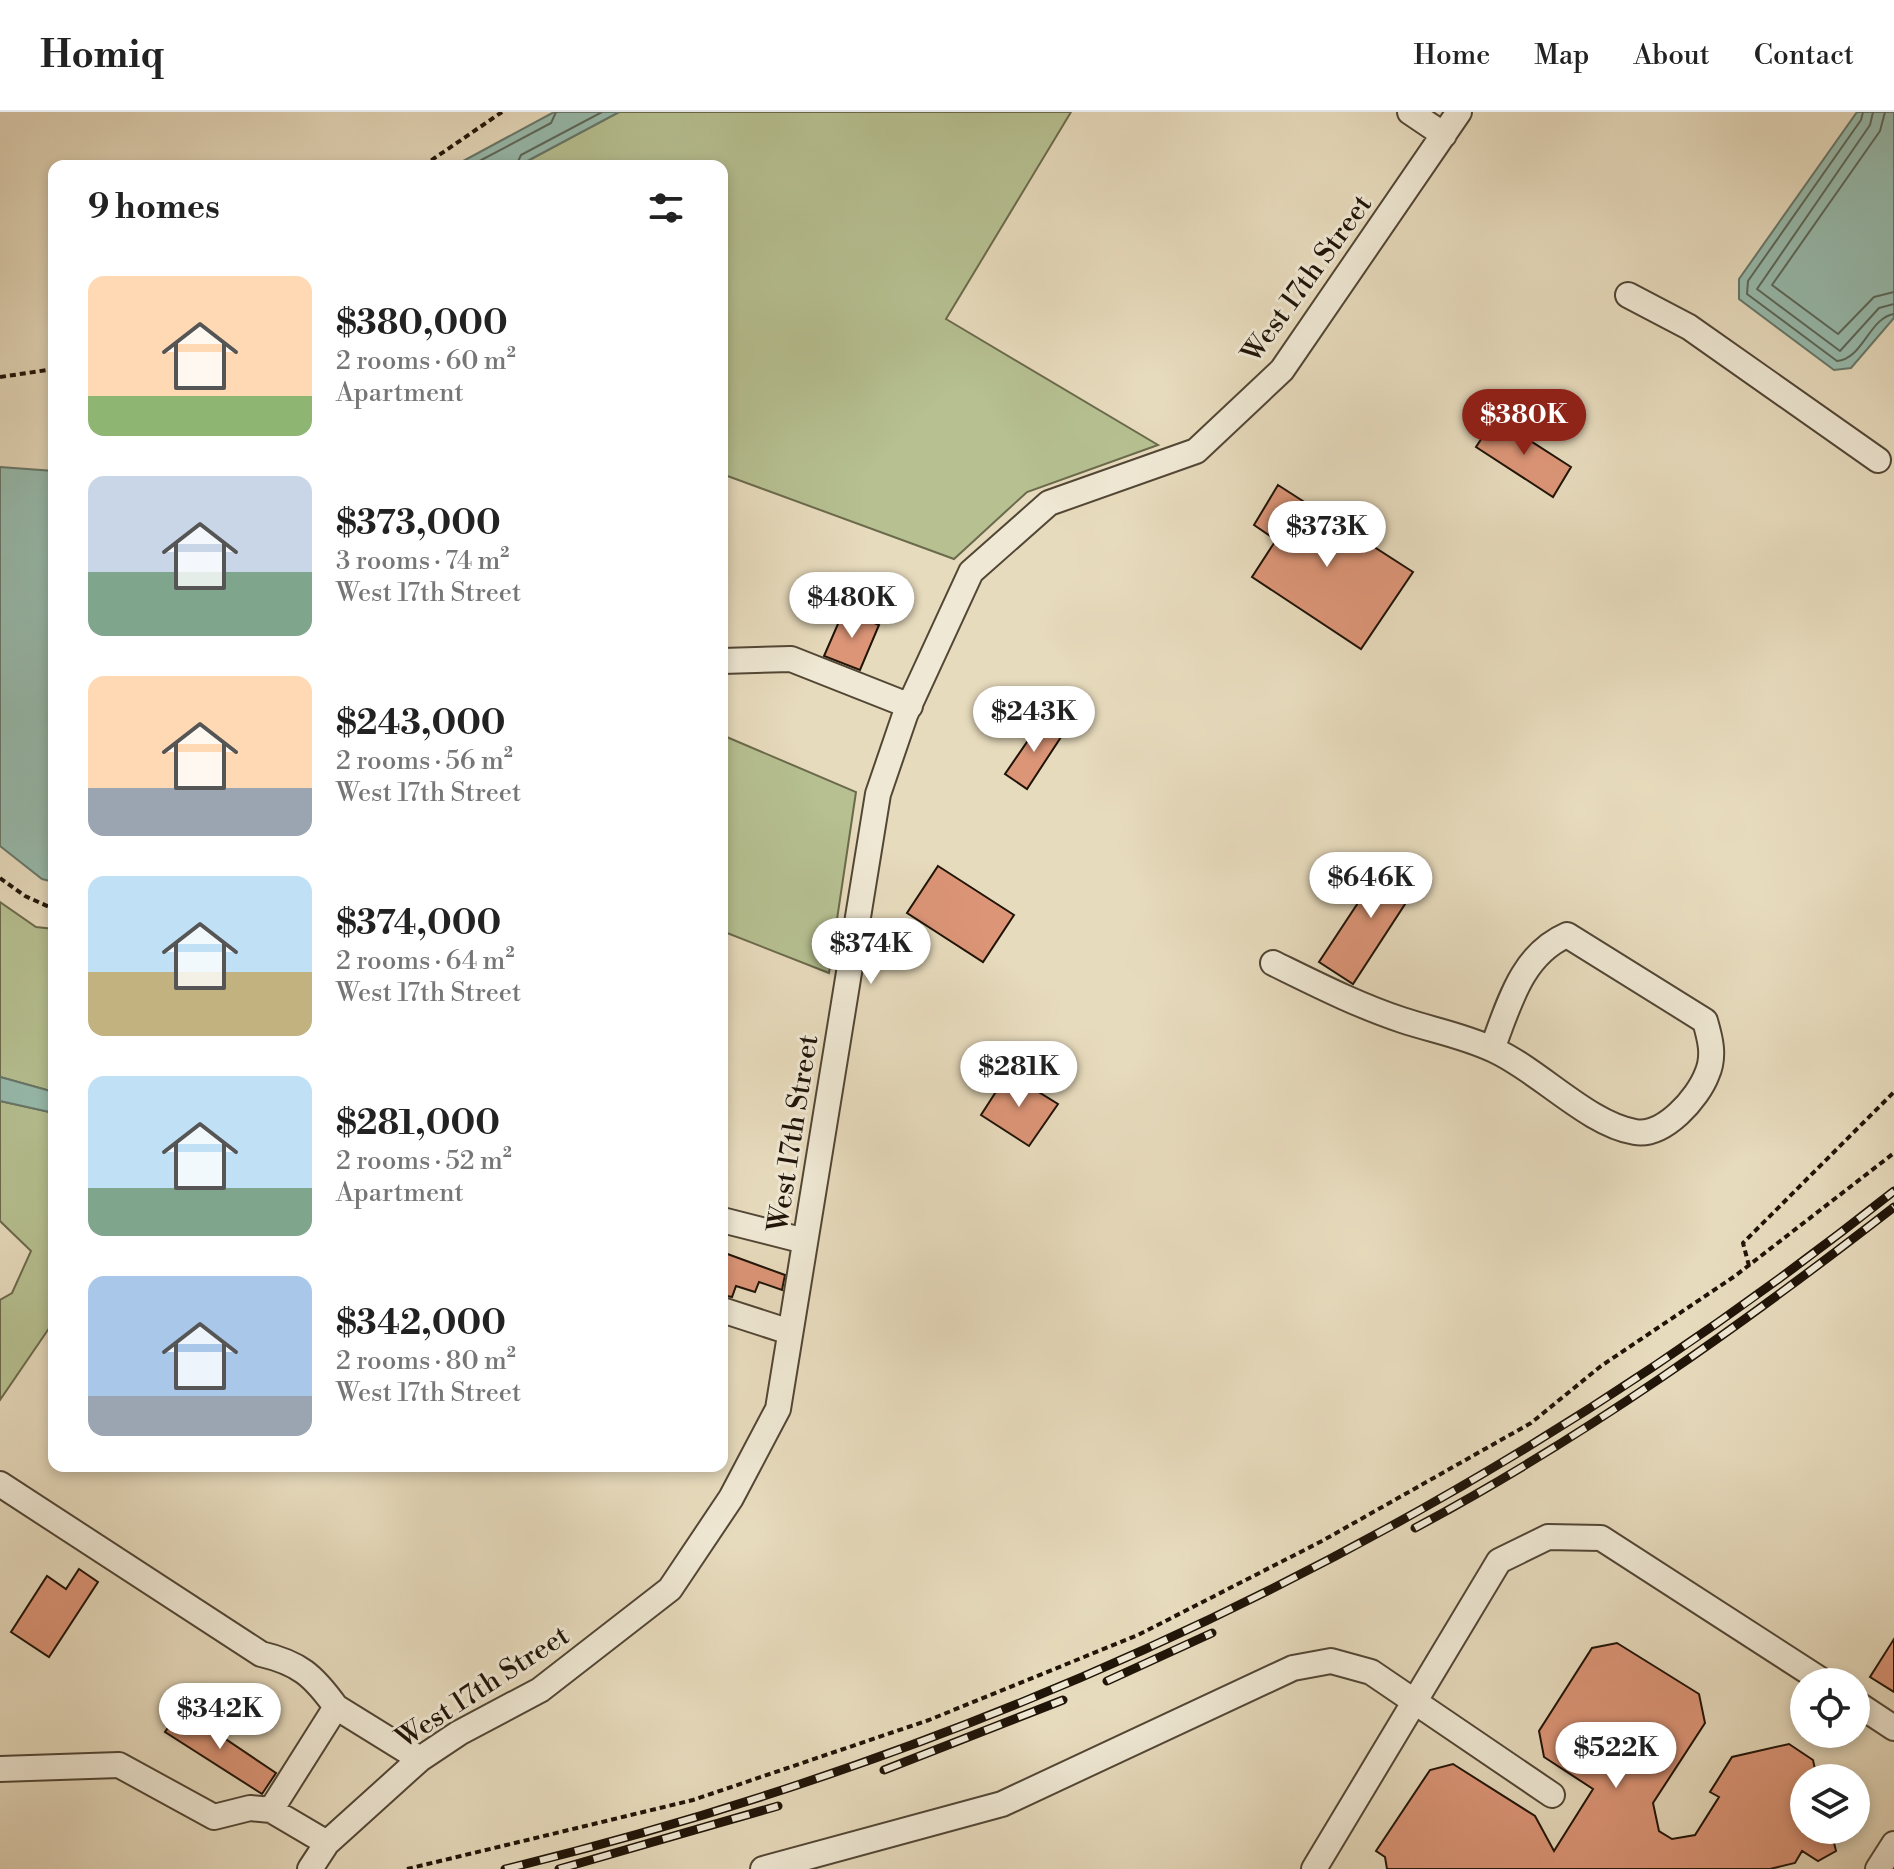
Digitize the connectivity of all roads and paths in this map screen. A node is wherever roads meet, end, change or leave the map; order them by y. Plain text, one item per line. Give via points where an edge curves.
1 (502, 112) edge
2 (1410, 112) edge
3 (1459, 112) edge
4 (1444, 135) junction
5 (432, 160) edge
6 (1628, 295) dead end
7 (48, 370) edge
8 (0, 377) edge
9 (1878, 460) dead end
10 (728, 661) edge
11 (910, 706) junction
12 (0, 878) edge
13 (48, 906) edge
14 (1273, 963) dead end
15 (1492, 1049) junction
16 (1894, 1092) edge
17 (1894, 1153) edge
18 (728, 1222) edge
19 (805, 1241) junction
20 (1749, 1266) junction
21 (728, 1312) edge
22 (790, 1332) junction
23 (0, 1484) edge
24 (1802, 1668) edge
25 (1413, 1701) junction
26 (336, 1707) junction
27 (1870, 1712) edge
28 (1894, 1728) edge
29 (420, 1759) junction
30 (0, 1769) edge
31 (1552, 1795) dead end
32 (271, 1810) junction
33 (327, 1843) junction
34 (1894, 1844) edge
35 (310, 1869) edge
36 (407, 1869) edge
37 (763, 1869) edge
38 (1314, 1869) edge
39 (1878, 1869) edge

1 - 5 path
2 - 4 street
3 - 4 street, West 17th Street
4 - 11 street, West 17th Street via 1282,370 1196,451 1049,503 971,572
6 - 9 street via 1689,327
7 - 8 path
10 - 11 street via 791,659
11 - 19 street, West 17th Street via 878,794
12 - 13 path
14 - 15 street via 1344,998
15 - 15 street via 1609,1124 1639,1133 1666,1123 1693,1098 1708,1073 1712,1045 1705,1021 1567,935 1546,944 1521,976
16 - 20 path via 1743,1243
17 - 20 path
18 - 19 street
19 - 22 street, West 17th Street
20 - 36 path via 1610,1359 1531,1423 1322,1541 1138,1635 929,1720 707,1795
21 - 22 street
22 - 29 street, West 17th Street via 778,1409 731,1498 670,1589 540,1690
23 - 26 street via 261,1654 285,1659 314,1677
24 - 25 street via 1601,1538 1548,1537 1499,1561
25 - 31 street
25 - 37 street via 1371,1672 1331,1661 1293,1668 1002,1804
25 - 38 street
26 - 29 street
26 - 32 street
27 - 28 street
29 - 33 street, West 17th Street
30 - 32 street via 119,1765 214,1817 250,1808
32 - 33 street
33 - 35 street, West 17th Street
34 - 39 street

